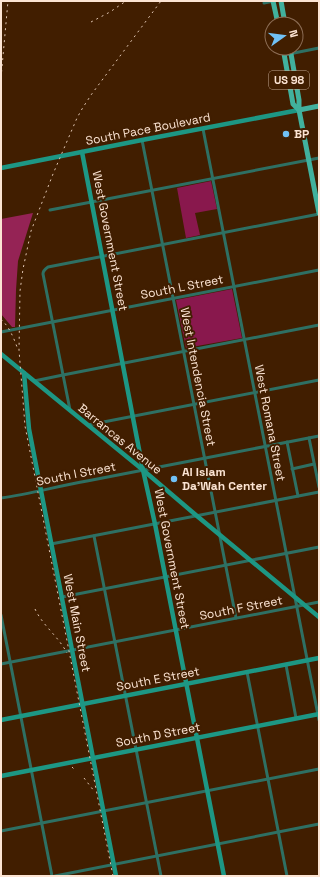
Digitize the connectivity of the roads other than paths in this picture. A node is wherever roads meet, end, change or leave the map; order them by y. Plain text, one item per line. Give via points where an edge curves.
1 (274, 1) edge
2 (281, 1) edge
3 (264, 3) dead end
4 (277, 16) edge
5 (284, 16) edge
6 (319, 48) edge
7 (304, 50) edge
8 (284, 56) edge
9 (291, 56) edge
10 (319, 106) edge
11 (299, 110) junction
12 (203, 129) junction
13 (142, 140) junction
14 (82, 152) junction
15 (319, 158) edge
16 (308, 160) junction
17 (1, 168) edge
18 (213, 179) junction
19 (152, 191) junction
20 (92, 203) junction
21 (50, 210) dead end
22 (319, 214) edge
23 (223, 232) junction
24 (163, 244) junction
25 (102, 256) junction
26 (319, 270) edge
27 (234, 286) junction
28 (173, 298) junction
29 (113, 310) junction
30 (52, 322) junction
31 (319, 325) edge
32 (1, 332) edge
33 (244, 339) junction
34 (184, 351) junction
35 (1, 354) edge
36 (123, 363) junction
37 (24, 373) junction
38 (63, 375) junction
39 (319, 380) edge
40 (34, 381) junction
41 (255, 392) junction
42 (194, 404) junction
43 (70, 410) junction
44 (134, 416) junction
45 (88, 425) junction
46 (319, 436) edge
47 (309, 438) junction
48 (287, 442) junction
49 (265, 446) junction
50 (205, 458) junction
51 (314, 464) junction
52 (292, 469) junction
53 (143, 470) junction
54 (319, 487) edge
55 (41, 490) junction
56 (319, 492) edge
57 (298, 496) junction
58 (1, 498) edge
59 (276, 500) junction
60 (215, 512) junction
61 (197, 516) junction
62 (155, 524) junction
63 (220, 535) junction
64 (94, 536) junction
65 (51, 544) junction
66 (319, 547) edge
67 (286, 553) junction
68 (251, 560) junction
69 (226, 565) junction
70 (165, 577) junction
71 (105, 589) junction
72 (62, 597) junction
73 (295, 597) junction
74 (319, 602) edge
75 (305, 605) junction
76 (297, 606) junction
77 (1, 615) edge
78 (319, 617) edge
79 (236, 618) junction
80 (176, 630) junction
81 (115, 642) junction
82 (72, 650) junction
83 (319, 658) edge
84 (307, 660) junction
85 (10, 663) junction
86 (1, 664) edge
87 (286, 665) junction
88 (247, 672) junction
89 (186, 684) junction
90 (126, 696) junction
91 (82, 704) junction
92 (318, 714) edge
93 (21, 716) junction
94 (296, 718) junction
95 (1, 720) edge
96 (319, 720) edge
97 (257, 726) junction
98 (197, 738) junction
99 (136, 750) junction
100 (93, 758) junction
101 (319, 769) edge
102 (31, 770) junction
103 (1, 776) edge
104 (268, 779) junction
105 (207, 791) junction
106 (147, 803) junction
107 (103, 811) junction
108 (41, 823) junction
109 (319, 824) edge
110 (1, 831) edge
111 (278, 832) junction
112 (218, 844) junction
113 (157, 856) junction
114 (114, 864) junction
115 (53, 876) edge
116 (116, 876) edge
117 (161, 876) edge
118 (224, 876) edge
119 (287, 876) edge

1 - 3 street
1 - 4 main road
2 - 5 main road
6 - 7 street
8 - 11 main road, US 98 via 294,104
9 - 11 main road, US 98
10 - 11 main road
11 - 12 street, South Pace Boulevard
11 - 16 main road
12 - 13 street, South Pace Boulevard
12 - 18 street, West Romana Street
13 - 14 street, South Pace Boulevard
13 - 19 street, West Intendencia Street
14 - 17 street, South Pace Boulevard
14 - 20 street, West Government Street
15 - 16 street
16 - 18 street
16 - 22 main road
18 - 19 street
18 - 23 street, West Romana Street
19 - 20 street
19 - 24 street, West Intendencia Street
20 - 21 street
20 - 25 street, West Government Street
22 - 23 street
23 - 24 street
23 - 27 street, West Romana Street
24 - 25 street
24 - 28 street, West Intendencia Street
25 - 29 street, West Government Street
25 - 30 street via 45,269 43,274
26 - 27 street, South L Street
27 - 28 street, South L Street
27 - 33 street, West Romana Street
28 - 29 street, South L Street
28 - 34 street, West Intendencia Street
29 - 30 street, South L Street
29 - 36 street, West Government Street
30 - 32 street, South L Street
30 - 38 street
31 - 33 street
33 - 34 street
33 - 41 street, West Romana Street
34 - 36 street
34 - 42 street, West Intendencia Street
35 - 37 street, Barrancas Avenue
36 - 38 street
36 - 44 street, West Government Street
37 - 40 street, Barrancas Avenue
37 - 55 street, West Main Street via 28,423
38 - 40 street
38 - 43 street
39 - 41 street
40 - 43 street, Barrancas Avenue
41 - 42 street
41 - 49 street, West Romana Street
42 - 44 street
42 - 50 street, West Intendencia Street
43 - 45 street, Barrancas Avenue
44 - 45 street
44 - 53 street, West Government Street
45 - 53 street, Barrancas Avenue
46 - 47 street, South I Street
47 - 48 street, South I Street
47 - 51 street
48 - 49 street, South I Street
48 - 52 street
49 - 50 street, South I Street
49 - 59 street, West Romana Street
50 - 53 street, South I Street
50 - 60 street, West Intendencia Street
51 - 52 street
51 - 54 street
52 - 57 street
53 - 55 street, South I Street
53 - 61 street, Barrancas Avenue
53 - 62 street, West Government Street
55 - 58 street, South I Street
55 - 65 street, West Main Street
56 - 57 street
57 - 59 street
59 - 60 street
59 - 67 street, West Romana Street
60 - 61 street
60 - 63 street, West Intendencia Street
61 - 62 street
61 - 63 street, Barrancas Avenue
62 - 64 street
62 - 70 street, West Government Street
63 - 68 street, Barrancas Avenue
63 - 69 street, West Intendencia Street
64 - 65 street
64 - 71 street
65 - 72 street, West Main Street
66 - 67 street
67 - 68 street
67 - 73 street, West Romana Street
68 - 69 street
68 - 73 street, Barrancas Avenue
69 - 70 street
69 - 79 street, West Intendencia Street
70 - 71 street
70 - 80 street, West Government Street
71 - 72 street
71 - 81 street
72 - 82 street, West Main Street
73 - 75 street, Barrancas Avenue
73 - 76 street, West Romana Street
74 - 75 street, South F Street
75 - 76 street, South F Street
75 - 78 street, Barrancas Avenue
76 - 79 street, South F Street
76 - 84 street, West Romana Street
77 - 85 street
79 - 80 street, South F Street
80 - 81 street, South F Street
80 - 89 street, West Government Street
81 - 82 street, South F Street
81 - 90 street
82 - 85 street, South F Street
82 - 91 street, West Main Street
83 - 84 street, South E Street
84 - 87 street, South E Street
84 - 92 street, West Romana Street
85 - 86 street, South F Street
85 - 93 street
87 - 88 street, South E Street
87 - 94 street
88 - 89 street, South E Street
88 - 97 street
89 - 90 street, South E Street
89 - 98 street, West Government Street
90 - 91 street, South E Street
90 - 99 street
91 - 93 street, South E Street
91 - 100 street, West Main Street
92 - 94 street, South D Street
92 - 96 street, West Romana Street
93 - 95 street, South E Street
93 - 102 street
94 - 97 street, South D Street
97 - 98 street, South D Street
97 - 104 street
98 - 99 street, South D Street
98 - 105 street, West Government Street
99 - 100 street, South D Street
99 - 106 street
100 - 102 street, South D Street
100 - 107 street, West Main Street
101 - 104 street
102 - 103 street, South D Street
102 - 108 street
104 - 105 street
104 - 111 street
105 - 106 street
105 - 112 street, West Government Street
106 - 107 street
106 - 113 street
107 - 108 street
107 - 114 street, West Main Street
108 - 110 street
108 - 115 street
109 - 111 street
111 - 112 street
111 - 119 street
112 - 113 street
112 - 118 street, West Government Street
113 - 114 street
113 - 117 street
114 - 115 street
114 - 116 street, West Main Street

